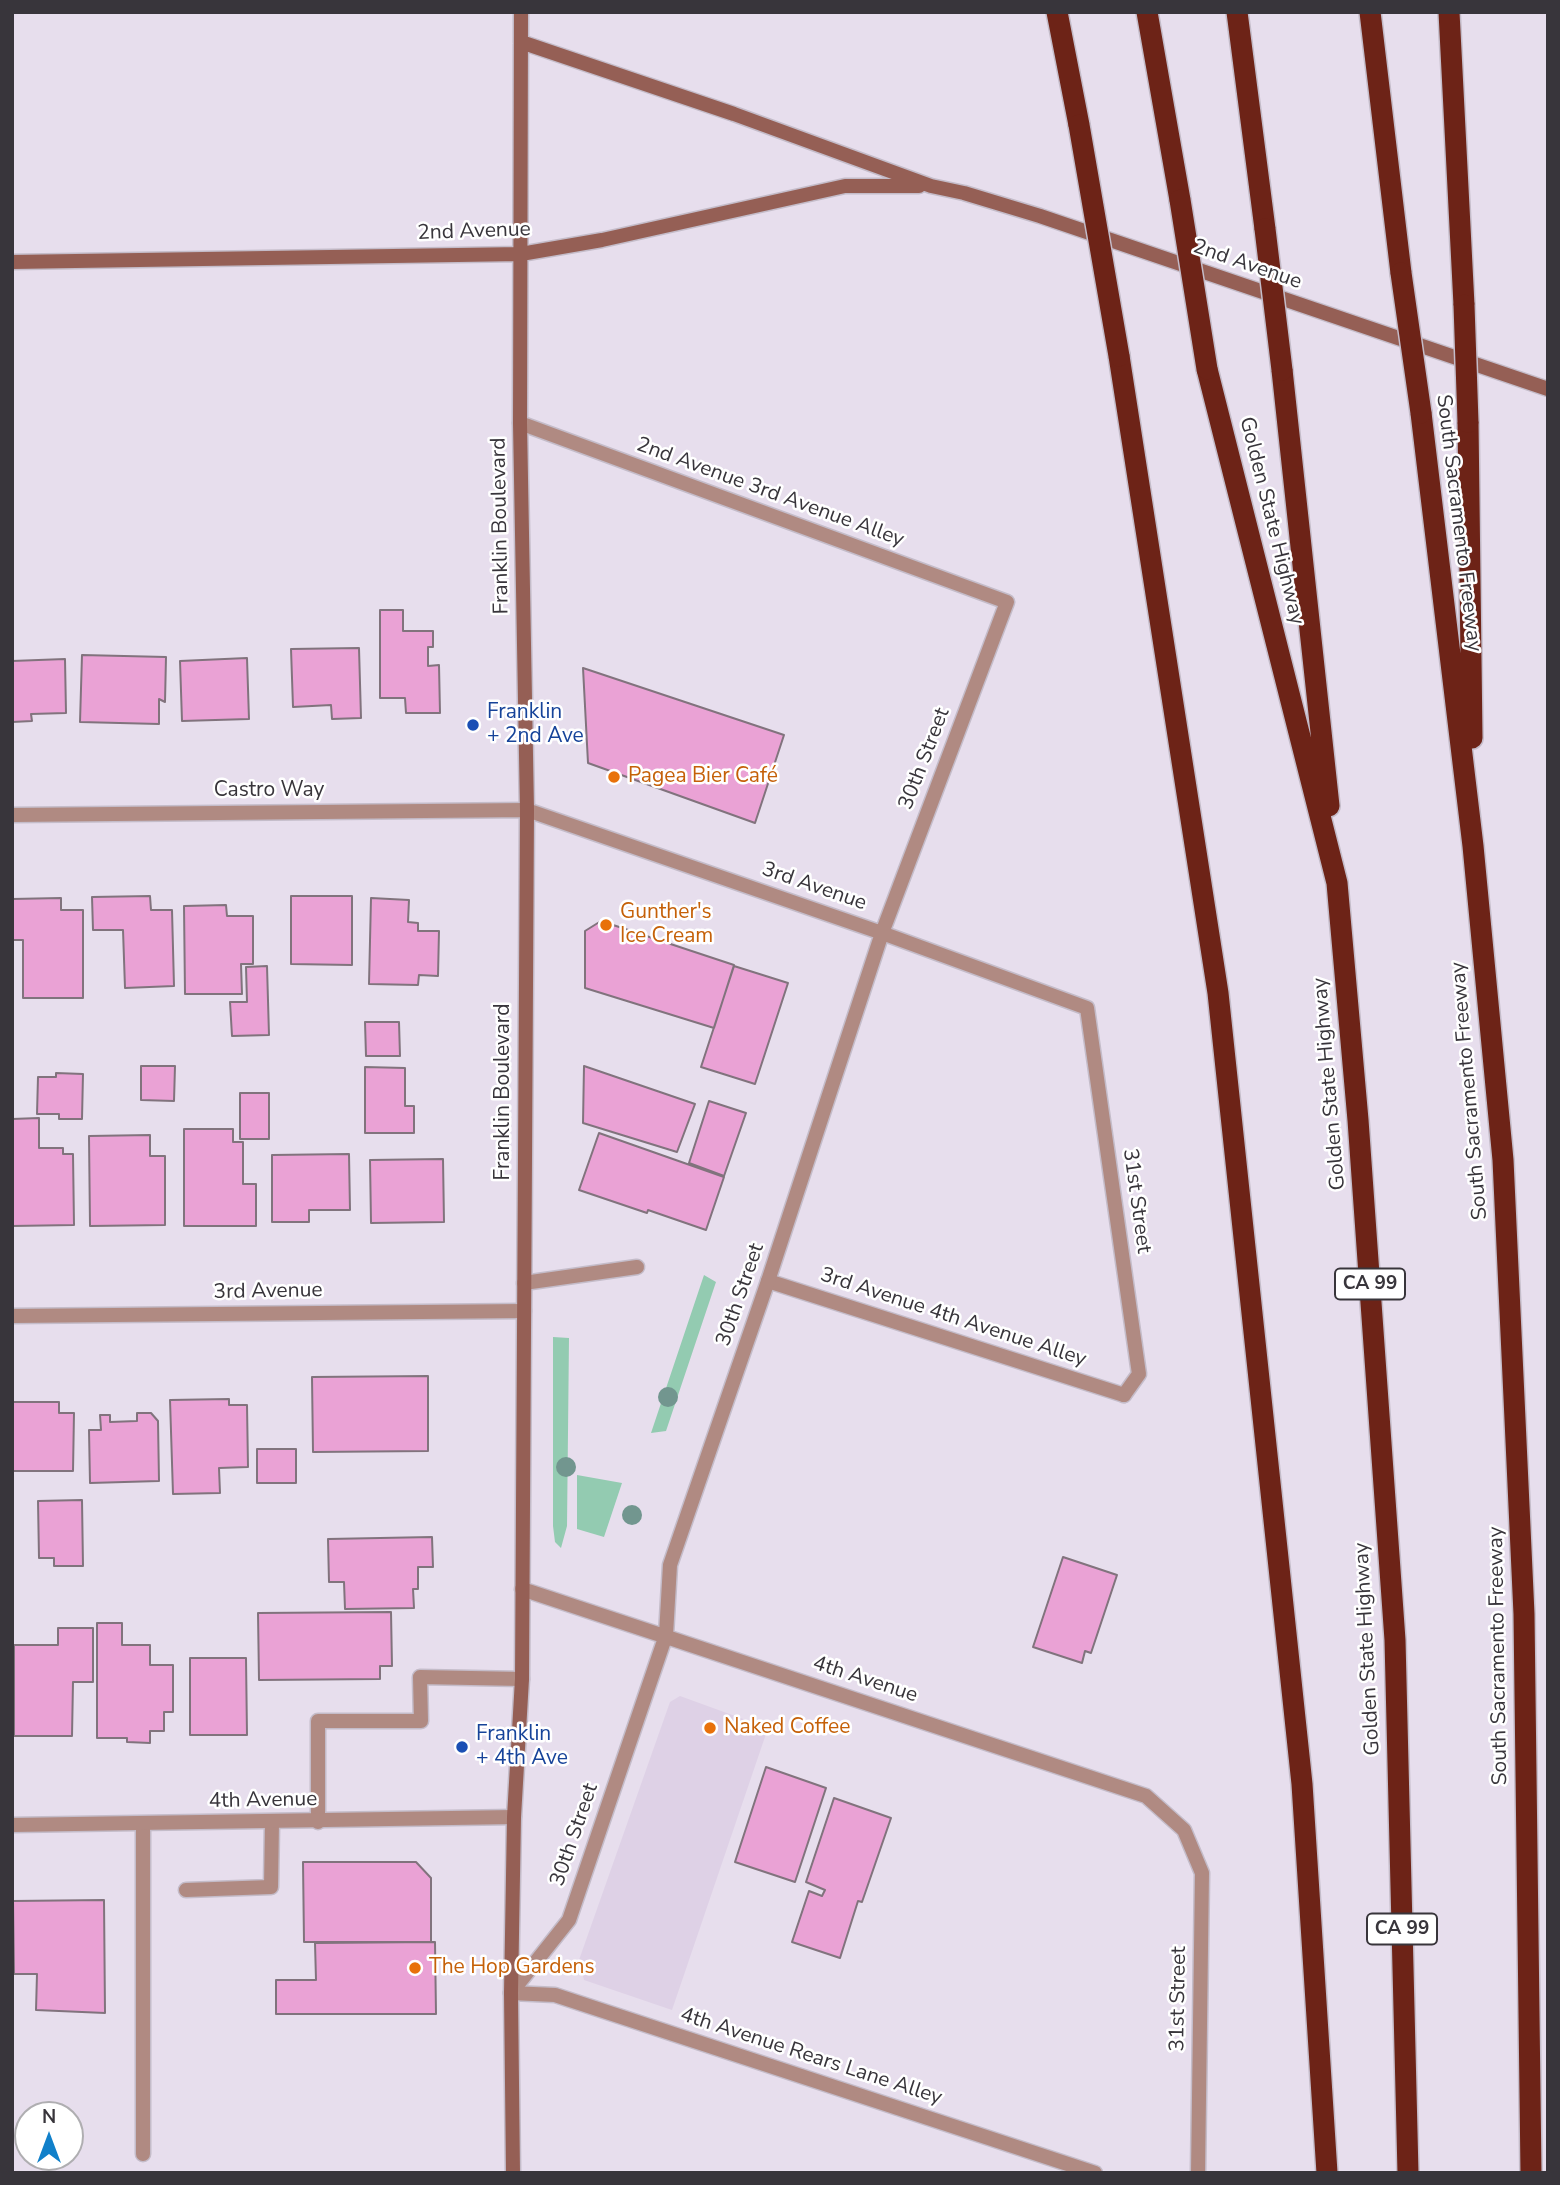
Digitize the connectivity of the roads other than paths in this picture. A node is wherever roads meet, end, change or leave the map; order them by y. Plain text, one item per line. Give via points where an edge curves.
1 (521, 12) edge
2 (1057, 12) edge
3 (1147, 12) edge
4 (1237, 12) edge
5 (1370, 12) edge
6 (1449, 12) edge
7 (521, 42) junction
8 (931, 186) junction
9 (521, 254) junction
10 (12, 262) edge
11 (1548, 389) edge
12 (520, 423) junction
13 (1007, 602) joint
14 (527, 810) junction
15 (12, 814) edge
16 (1474, 846) junction
17 (1337, 883) junction
18 (881, 933) junction
19 (1087, 1008) joint
20 (637, 1266) dead end
21 (768, 1280) junction
22 (524, 1283) junction
23 (524, 1311) junction
24 (12, 1316) edge
25 (1124, 1395) joint
26 (522, 1589) junction
27 (666, 1635) junction
28 (522, 1679) junction
29 (514, 1817) junction
30 (272, 1822) junction
31 (318, 1822) junction
32 (143, 1824) junction
33 (12, 1825) edge
34 (1184, 1830) joint
35 (186, 1890) dead end
36 (511, 1993) junction
37 (143, 2154) dead end
38 (513, 2173) edge
39 (1095, 2173) edge
40 (1198, 2173) edge
41 (1327, 2173) edge
42 (1408, 2173) edge
43 (1531, 2173) edge

1 - 7 main road, Franklin Boulevard
2 - 41 highway, bridge via 1119,356 1218,993 1302,1783
3 - 17 highway, Golden State Highway, bridge via 1207,369
4 - 17 highway, bridge via 1282,370
5 - 16 highway, South Sacramento Freeway, bridge
6 - 16 highway, bridge via 1468,422
7 - 8 main road, 2nd Avenue
7 - 9 main road, Franklin Boulevard
8 - 9 main road, 2nd Avenue via 845,186
8 - 11 main road, 2nd Avenue via 1040,216
9 - 10 main road, 2nd Avenue
9 - 12 main road, Franklin Boulevard
12 - 13 street, 2nd Avenue 3rd Avenue Alley
12 - 14 main road, Franklin Boulevard
13 - 18 street, 30th Street
14 - 15 street, Castro Way
14 - 18 street, 3rd Avenue
14 - 22 main road, Franklin Boulevard
16 - 43 highway, South Sacramento Freeway via 1503,1160 1524,1600
17 - 42 highway, Golden State Highway / CA 99 via 1395,1640
18 - 19 street, 3rd Avenue
18 - 21 street, 30th Street
19 - 25 street, 31st Street via 1139,1374
20 - 22 street
21 - 25 street, 3rd Avenue 4th Avenue Alley
21 - 27 street, 30th Street via 670,1565
22 - 23 main road, Franklin Boulevard
23 - 24 street, 3rd Avenue
23 - 26 main road, Franklin Boulevard
26 - 27 street, 4th Avenue
26 - 28 main road, Franklin Boulevard
27 - 34 street, 4th Avenue via 1146,1796
27 - 36 street, 30th Street via 569,1920
28 - 29 main road, Franklin Boulevard
28 - 31 street via 420,1677 421,1721 318,1721
29 - 31 street, 4th Avenue
29 - 36 main road, Franklin Boulevard
30 - 31 street, 4th Avenue
30 - 32 street, 4th Avenue
30 - 35 street via 271,1887
32 - 33 street, 4th Avenue
32 - 37 street
34 - 40 street, 31st Street via 1202,1873
36 - 38 main road, Franklin Boulevard
36 - 39 street, 4th Avenue Rears Lane Alley via 555,1995

